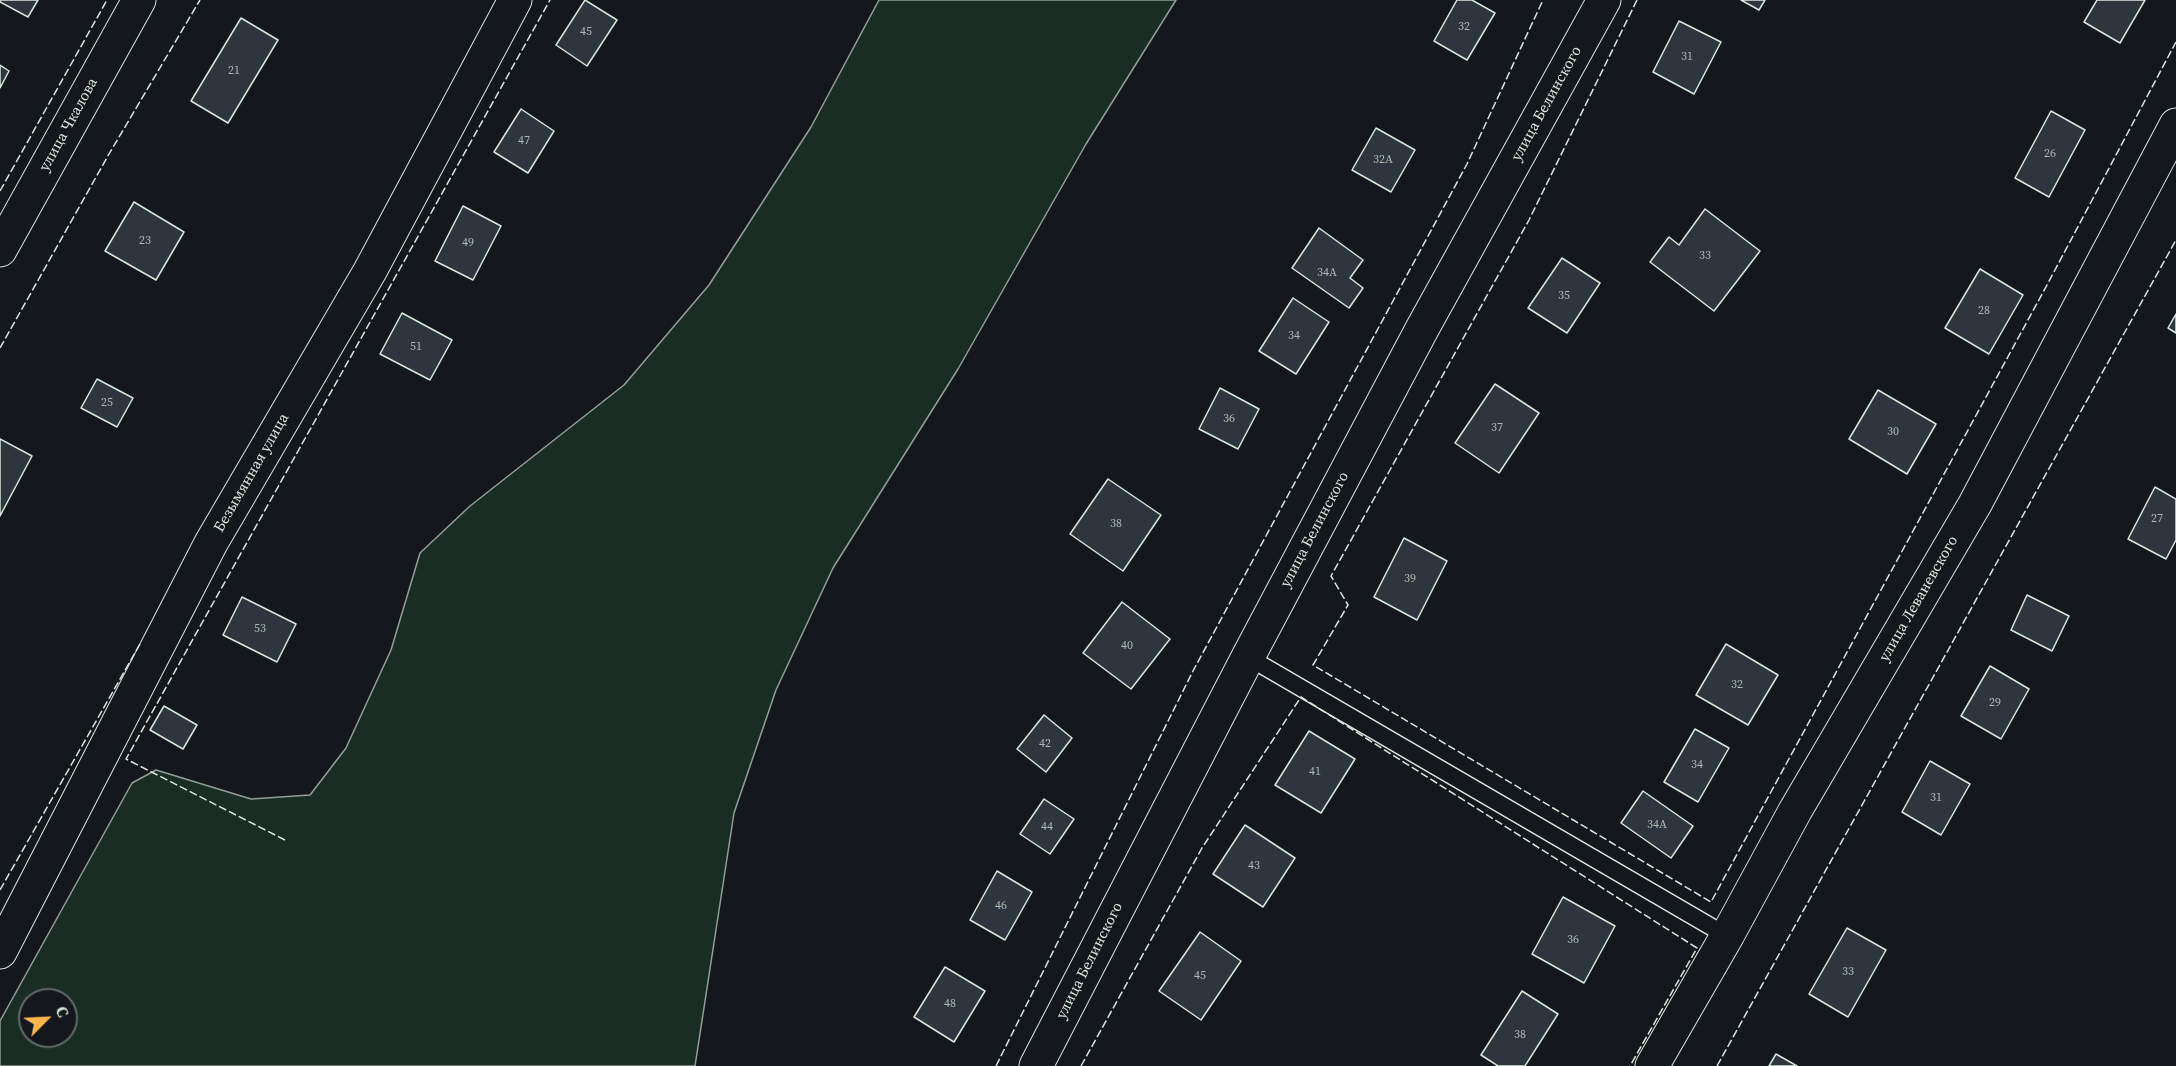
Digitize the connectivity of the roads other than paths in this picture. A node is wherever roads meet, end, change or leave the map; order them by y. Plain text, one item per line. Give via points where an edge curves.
1 (139, 0) edge
2 (515, 0) edge
3 (1604, 0) edge
4 (2176, 125) edge
5 (0, 250) edge
6 (1248, 657) junction
7 (1727, 936) junction
8 (0, 952) edge
9 (1036, 1066) edge
10 (1652, 1066) edge

1 - 5 street, улица Чкалова
2 - 8 street, Безымянная улица via 370,271 211,543
3 - 6 street, улица Белинского
4 - 7 street, улица Леваневского via 1975,504 1795,811
6 - 7 lane
6 - 9 street, улица Белинского
7 - 10 street, улица Леваневского

